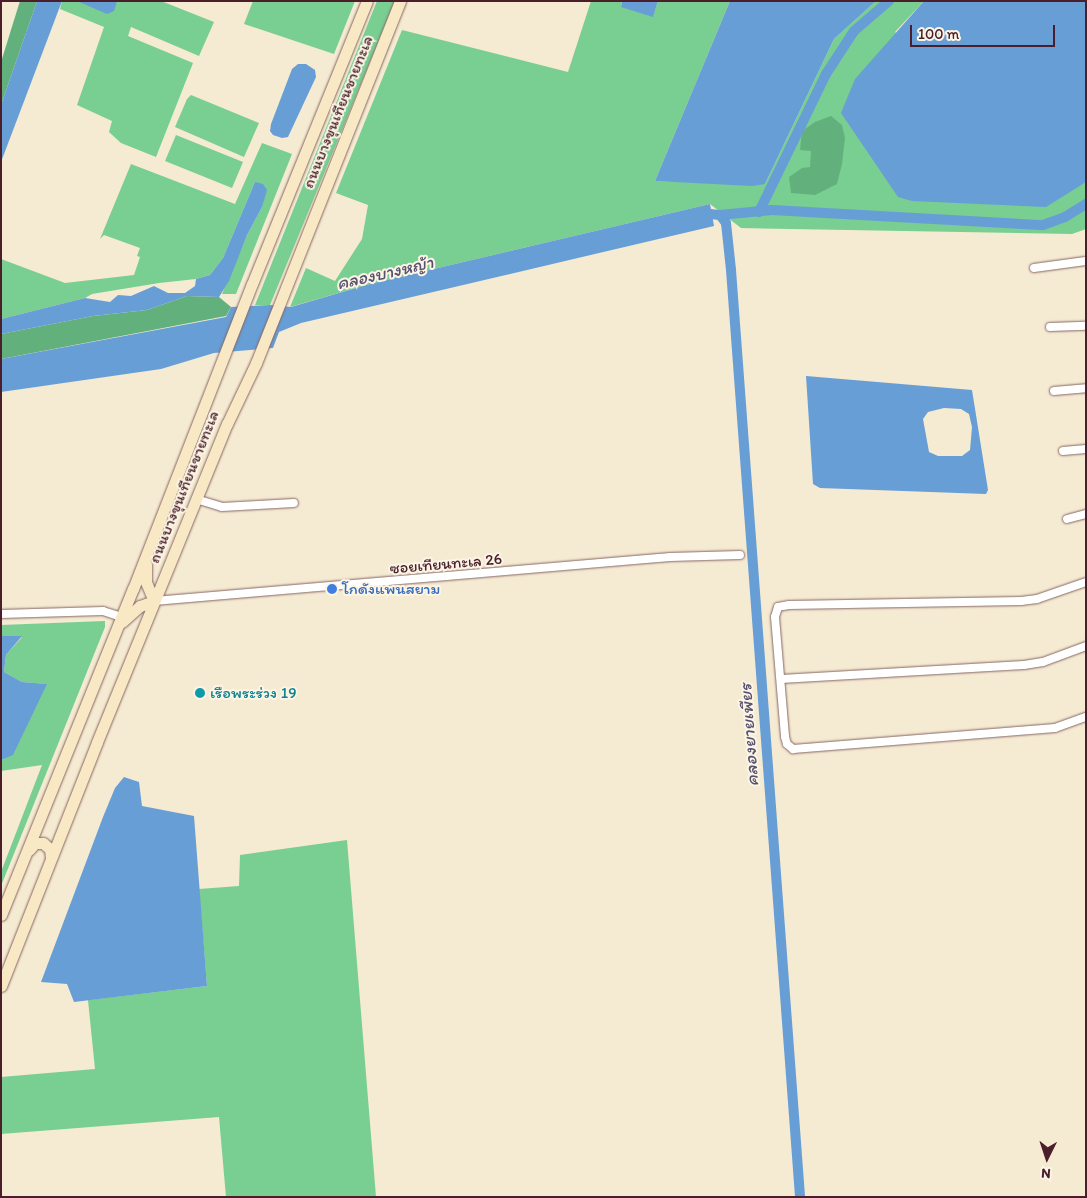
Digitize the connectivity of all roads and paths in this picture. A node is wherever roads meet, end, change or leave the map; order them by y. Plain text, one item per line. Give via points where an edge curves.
1 (367, 1) edge
2 (400, 1) edge
3 (1086, 261) edge
4 (1034, 268) dead end
5 (1086, 326) edge
6 (1050, 328) dead end
7 (1086, 388) edge
8 (1054, 391) dead end
9 (1086, 448) edge
10 (1064, 451) dead end
11 (196, 499) junction
12 (294, 503) dead end
13 (1086, 514) edge
14 (1067, 519) dead end
15 (148, 548) junction
16 (740, 555) dead end
17 (1086, 582) edge
18 (154, 601) junction
19 (1, 614) edge
20 (119, 622) junction
21 (1086, 646) edge
22 (781, 679) junction
23 (1086, 717) edge
24 (27, 851) junction
25 (51, 858) junction
26 (1, 915) edge
27 (1, 986) edge

1 - 15 main road, ถนนบางขุนเทียนชายทะเล
2 - 11 main road, ถนนบางขุนเทียนชายทะเล via 256,363
3 - 4 street
5 - 6 street
7 - 8 street
9 - 10 street
11 - 12 street via 222,507
11 - 18 main road, ถนนบางขุนเทียนชายทะเล
13 - 14 street
15 - 18 main road via 145,575
15 - 20 main road, ถนนบางขุนเทียนชายทะเล
16 - 18 street, ซอยเทียนทะเล 26 via 670,557
17 - 22 street via 1021,602 778,607 775,617
18 - 20 main road via 140,606
18 - 25 main road, ถนนบางขุนเทียนชายทะเล
19 - 20 street via 103,611
20 - 24 main road, ถนนบางขุนเทียนชายทะเล
21 - 22 street via 1043,662 1024,665
22 - 23 street via 785,737 793,749 1055,728
24 - 25 main road via 35,843 43,842 50,849
24 - 26 main road, ถนนบางขุนเทียนชายทะเล
25 - 27 main road, ถนนบางขุนเทียนชายทะเล

